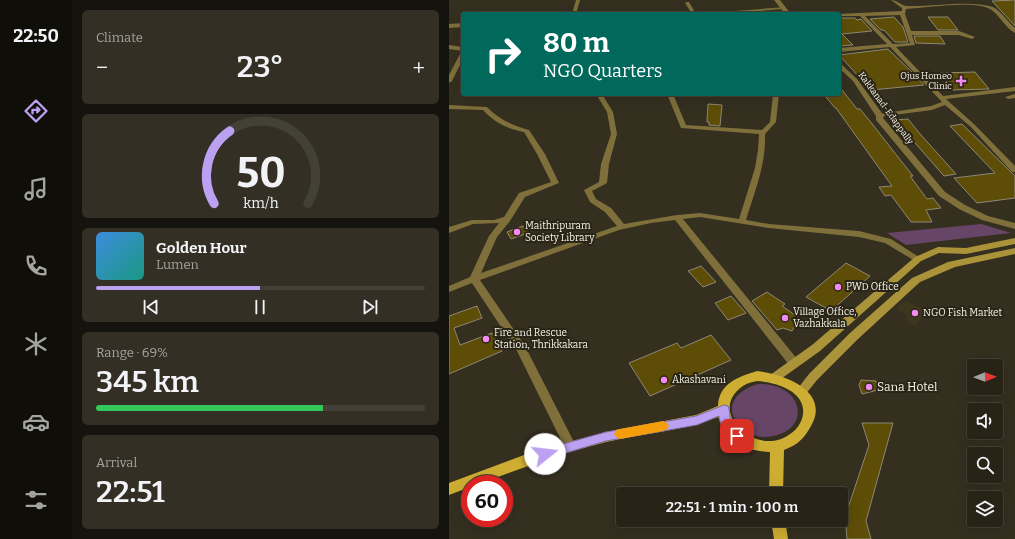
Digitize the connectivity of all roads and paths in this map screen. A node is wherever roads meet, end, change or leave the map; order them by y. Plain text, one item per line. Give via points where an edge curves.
1 (578, 0) edge
2 (777, 0) edge
3 (893, 0) edge
4 (978, 0) edge
5 (687, 3) dead end
6 (984, 5) junction
7 (783, 8) junction
8 (903, 11) junction
9 (575, 12) edge
10 (693, 12) edge
11 (733, 12) edge
12 (786, 12) edge
13 (841, 15) edge
14 (862, 15) junction
15 (449, 26) edge
16 (461, 26) edge
17 (1015, 31) edge
18 (909, 33) junction
19 (972, 37) dead end
20 (890, 45) junction
21 (449, 47) edge
22 (461, 48) edge
23 (461, 50) edge
24 (841, 50) edge
25 (841, 66) edge
26 (452, 69) edge
27 (449, 81) edge
28 (1015, 89) edge
29 (600, 96) edge
30 (671, 96) edge
31 (776, 96) edge
32 (1015, 96) edge
33 (1008, 97) dead end
34 (944, 100) junction
35 (449, 107) edge
36 (880, 116) junction
37 (764, 132) junction
38 (1015, 170) edge
39 (677, 217) junction
40 (507, 219) junction
41 (742, 221) junction
42 (1015, 226) edge
43 (622, 227) junction
44 (449, 230) edge
45 (1015, 241) edge
46 (1015, 251) edge
47 (917, 259) junction
48 (474, 279) junction
49 (449, 290) edge
50 (794, 363) junction
51 (774, 378) junction
52 (801, 392) junction
53 (724, 409) junction
54 (570, 446) junction
55 (777, 446) junction
56 (776, 487) edge
57 (449, 489) edge
58 (779, 527) edge
59 (781, 539) edge

1 - 9 street
2 - 7 street
3 - 8 street
4 - 6 street
5 - 10 street
6 - 8 street
6 - 17 street via 998,13 1007,26
7 - 11 street
7 - 12 street
8 - 14 street
8 - 18 street
13 - 14 street
14 - 20 street
15 - 16 street
18 - 19 street via 959,33
18 - 20 street via 913,44
20 - 24 street
20 - 34 street
21 - 22 street
23 - 26 street
25 - 36 street, Kakkanad-Edappally via 855,80
26 - 27 street
28 - 34 street
29 - 43 street via 610,112 614,134 605,164 603,183 588,190 593,200 608,210
30 - 37 street via 683,127 733,128
31 - 37 street via 773,122
32 - 33 street
34 - 36 street via 932,108
34 - 38 street
35 - 40 street via 485,108 494,119 509,127 527,131 541,154 555,183 522,195
36 - 42 street, Kakkanad-Edappally via 913,162 942,194 985,218
37 - 41 street via 759,168
39 - 41 street via 700,214
39 - 43 street
39 - 50 street
40 - 44 street via 472,222
40 - 48 street via 493,236
41 - 47 street via 859,234 888,242
43 - 48 street
45 - 47 main road via 966,251 938,250
46 - 52 main road via 952,264 916,280 854,336
47 - 50 main road via 861,310
48 - 49 street
48 - 54 street via 521,349
50 - 51 main road
51 - 52 main road via 790,384
51 - 53 main road via 757,376 741,380 726,396
52 - 55 main road via 810,410 809,420 799,435 787,444
53 - 54 main road via 697,420 606,436
53 - 55 main road via 730,430 737,436 754,445
54 - 57 main road
55 - 56 main road
58 - 59 main road

